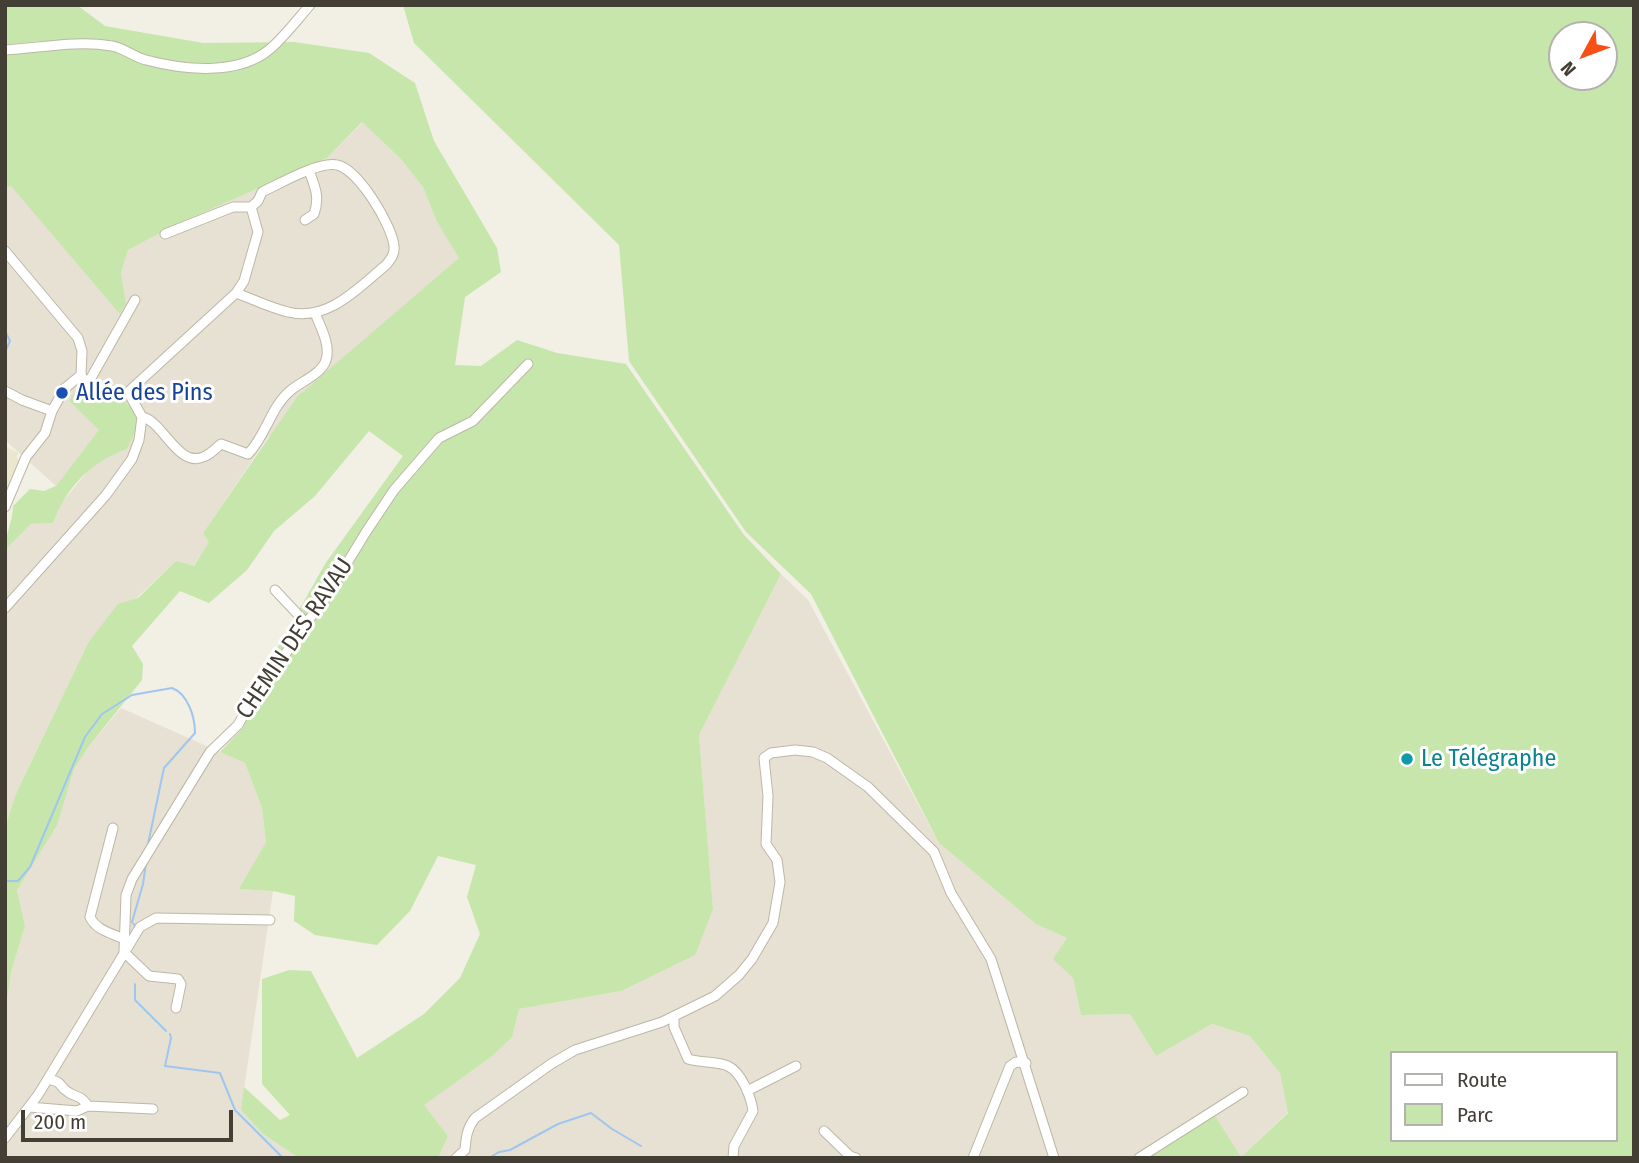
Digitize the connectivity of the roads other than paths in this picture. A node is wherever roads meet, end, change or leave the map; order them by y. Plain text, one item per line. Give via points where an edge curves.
1 (310, 5) edge
2 (5, 50) edge
3 (309, 172) junction
4 (251, 208) junction
5 (305, 219) dead end
6 (165, 234) dead end
7 (5, 251) edge
8 (236, 293) junction
9 (135, 300) dead end
10 (316, 313) junction
11 (528, 364) dead end
12 (81, 375) junction
13 (87, 385) junction
14 (5, 391) edge
15 (128, 392) junction
16 (52, 411) junction
17 (142, 416) junction
18 (5, 507) edge
19 (275, 590) dead end
20 (8, 605) edge
21 (5, 619) edge
22 (306, 623) junction
23 (113, 828) dead end
24 (270, 920) dead end
25 (124, 939) junction
26 (124, 952) junction
27 (176, 1008) dead end
28 (674, 1016) junction
29 (1026, 1063) junction
30 (796, 1066) dead end
31 (48, 1079) junction
32 (747, 1091) junction
33 (1243, 1092) dead end
34 (88, 1106) junction
35 (29, 1107) junction
36 (153, 1109) dead end
37 (824, 1131) dead end
38 (5, 1138) edge
39 (456, 1158) edge
40 (733, 1158) edge
41 (856, 1158) edge
42 (973, 1158) edge
43 (1054, 1158) edge
44 (1139, 1158) edge

1 - 2 street via 269,50 247,62 216,68 170,66 114,46 64,43
3 - 4 street via 262,192
3 - 5 street via 316,187 316,210
3 - 10 street via 326,164 350,171 386,223 395,248 386,265 343,300
4 - 6 street via 233,207
4 - 8 street via 258,232
7 - 12 street via 78,338
8 - 10 street via 286,312
8 - 15 street
9 - 13 street
10 - 17 street via 327,359 279,402 248,454 221,444 199,459 185,454 153,421
11 - 22 street, CHEMIN DES RAVAU via 473,421 439,438 394,490
12 - 13 street
12 - 16 street via 65,388
13 - 15 street via 97,396 107,398
14 - 16 street
15 - 17 street
16 - 18 street
17 - 20 street via 132,459
19 - 22 street
20 - 21 street
22 - 25 street, CHEMIN DES RAVAU via 251,699 238,725 210,752 132,879 126,895
23 - 25 street via 90,917 99,928
24 - 26 street via 156,918 140,927
25 - 26 street, CHEMIN DES RAVAU
26 - 27 street via 149,976 178,979
26 - 31 street
28 - 29 street via 715,996 739,975 776,916 779,882 777,860 766,844 764,758 795,750 813,752 868,787 934,852 951,893 991,959
28 - 32 street via 688,1059 728,1066
28 - 39 street via 575,1050 551,1064 475,1118 465,1150
29 - 42 street via 1010,1066
29 - 43 street
30 - 32 street
31 - 34 street via 60,1082
31 - 35 street
32 - 40 street via 753,1111 734,1146
33 - 44 street
34 - 35 street via 77,1111
34 - 36 street
35 - 38 street
37 - 41 street

